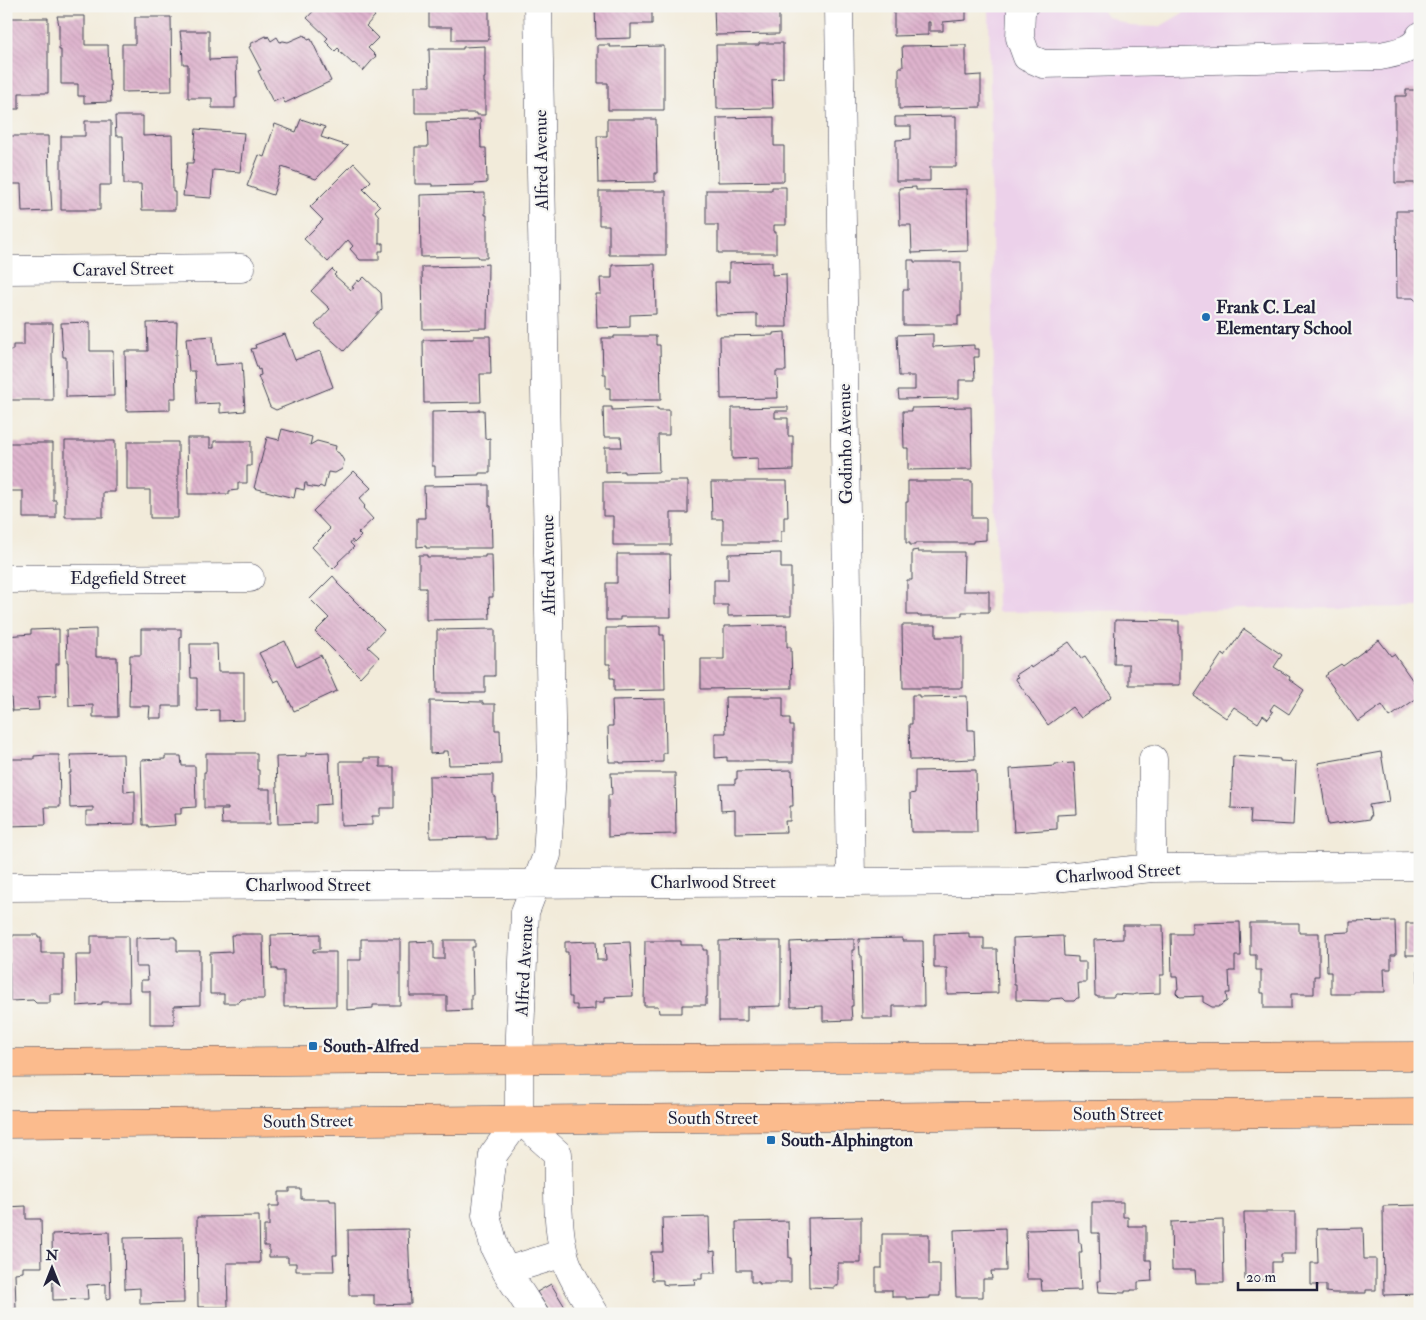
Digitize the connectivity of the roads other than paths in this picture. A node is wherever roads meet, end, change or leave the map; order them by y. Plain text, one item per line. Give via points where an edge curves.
1 (538, 6) edge
2 (839, 6) edge
3 (1024, 6) edge
4 (1420, 36) edge
5 (241, 268) dead end
6 (6, 270) edge
7 (250, 578) dead end
8 (6, 579) edge
9 (1153, 759) dead end
10 (1420, 866) edge
11 (1152, 868) junction
12 (851, 881) junction
13 (535, 883) junction
14 (6, 887) edge
15 (1420, 1056) edge
16 (519, 1059) junction
17 (6, 1062) edge
18 (1420, 1112) edge
19 (519, 1119) junction
20 (6, 1124) edge
21 (564, 1253) junction
22 (506, 1271) junction
23 (534, 1314) edge
24 (595, 1314) edge

1 - 13 street, Alfred Avenue via 552,773 547,855
2 - 12 street, Godinho Avenue
3 - 4 street via 1020,38 1027,57 1044,64 1380,56 1404,51
5 - 6 street, Caravel Street
7 - 8 street, Edgefield Street
9 - 11 street
10 - 11 street, Charlwood Street
11 - 12 street, Charlwood Street via 1025,881
12 - 13 street, Charlwood Street
13 - 14 street, Charlwood Street
13 - 16 street, Alfred Avenue via 525,912
15 - 16 main road
16 - 17 main road
16 - 19 street, Alfred Avenue
18 - 19 main road, South Street
19 - 20 main road, South Street
19 - 21 street via 558,1154
19 - 22 street via 493,1155 486,1215 495,1249
21 - 22 street
21 - 24 street
22 - 23 street

